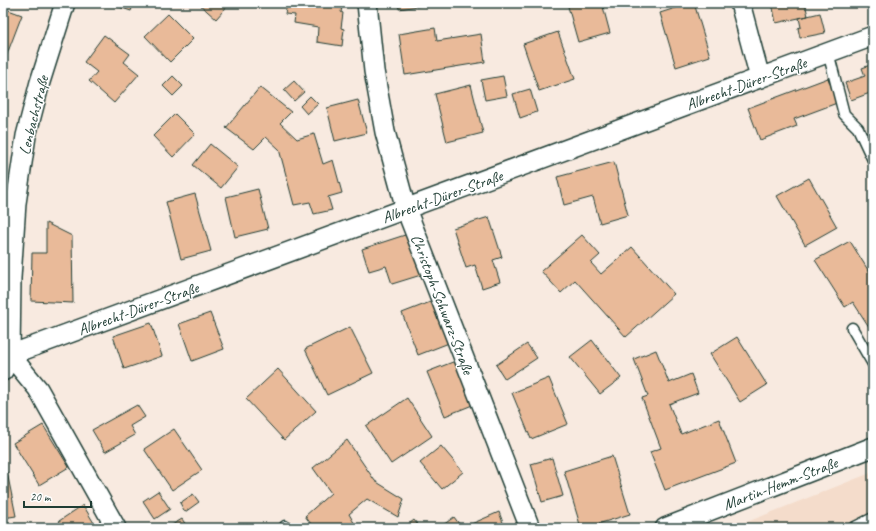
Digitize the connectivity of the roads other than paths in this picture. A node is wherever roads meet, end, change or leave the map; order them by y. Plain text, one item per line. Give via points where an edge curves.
1 (66, 3) edge
2 (367, 3) edge
3 (740, 3) edge
4 (873, 36) edge
5 (828, 52) junction
6 (760, 78) junction
7 (873, 160) edge
8 (406, 209) junction
9 (852, 328) dead end
10 (5, 359) edge
11 (873, 364) edge
12 (873, 446) edge
13 (873, 518) edge
14 (116, 528) edge
15 (530, 528) edge
16 (665, 528) edge
17 (853, 528) edge

1 - 10 street, Lenbachstraße via 40,82 26,136 16,203
2 - 8 street, Christoph-Schwarz-Straße via 374,71 385,132
3 - 6 street
4 - 5 street, Albrecht-Dürer-Straße
5 - 6 street, Albrecht-Dürer-Straße
5 - 7 lane via 844,114 858,128
6 - 8 street, Albrecht-Dürer-Straße
8 - 10 street, Albrecht-Dürer-Straße
8 - 15 street, Christoph-Schwarz-Straße
9 - 11 lane
10 - 14 street via 38,389
12 - 16 street, Martin-Hemm-Straße
13 - 17 lane

